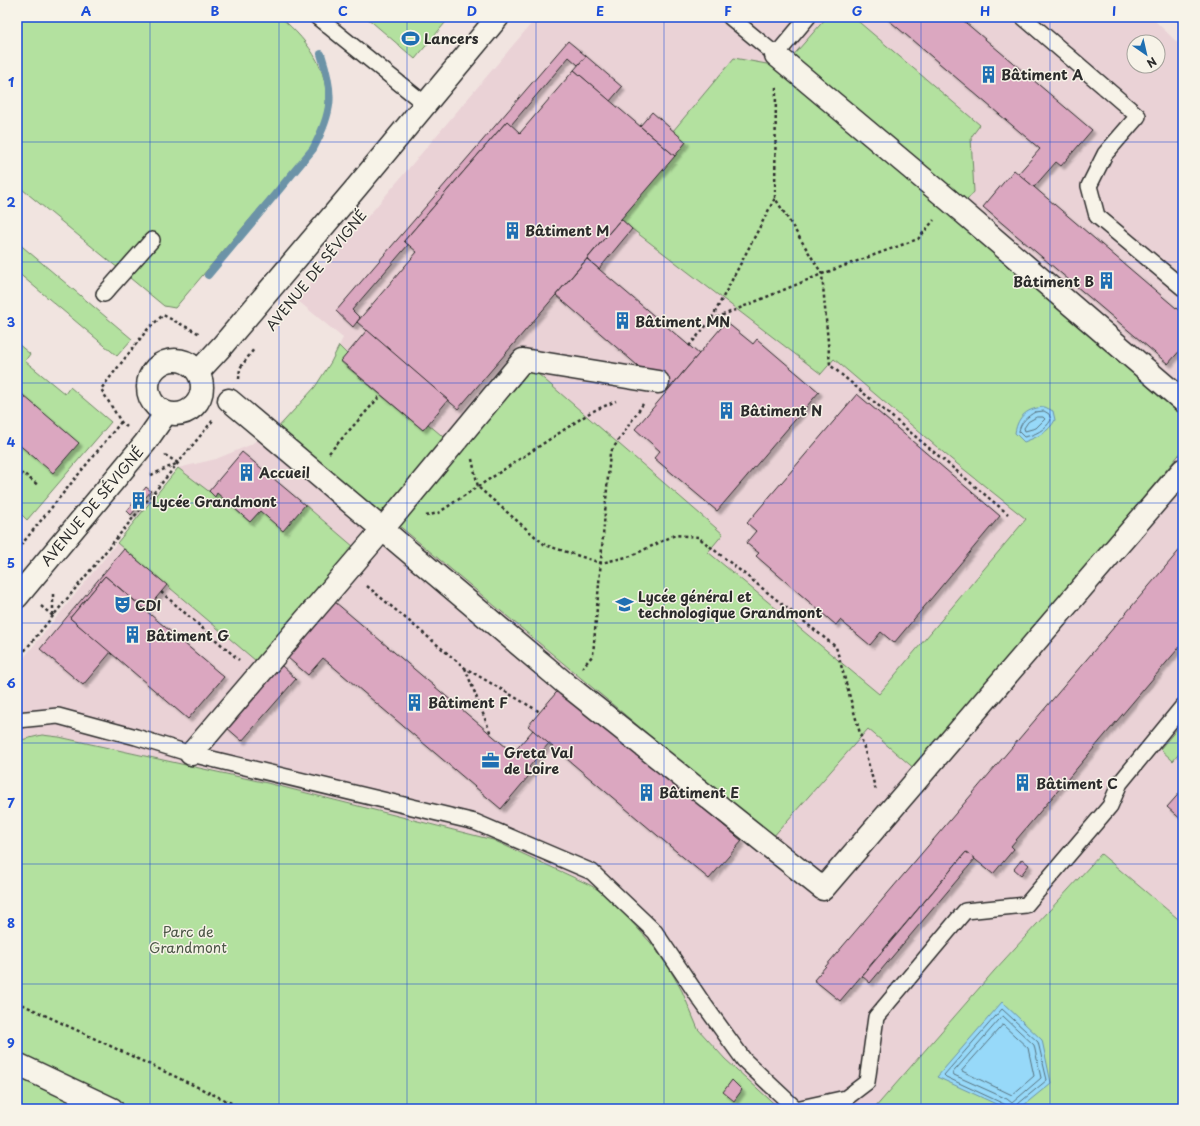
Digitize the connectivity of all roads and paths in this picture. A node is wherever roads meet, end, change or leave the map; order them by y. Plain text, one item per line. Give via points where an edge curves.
1 (317, 17) edge
2 (498, 17) edge
3 (730, 17) edge
4 (808, 17) edge
5 (1023, 17) edge
6 (776, 55) junction
7 (425, 104) dead end
8 (776, 198) junction
9 (950, 201) junction
10 (152, 240) dead end
11 (822, 274) junction
12 (1183, 288) edge
13 (104, 294) dead end
14 (711, 320) junction
15 (222, 346) junction
16 (256, 346) dead end
17 (689, 346) dead end
18 (243, 364) junction
19 (198, 372) junction
20 (658, 382) joint
21 (381, 395) dead end
22 (229, 400) junction
23 (618, 400) dead end
24 (1183, 401) edge
25 (166, 413) junction
26 (121, 422) junction
27 (465, 430) junction
28 (145, 443) junction
29 (178, 463) junction
30 (1183, 470) edge
31 (314, 471) junction
32 (149, 476) dead end
33 (17, 480) edge
34 (39, 486) dead end
35 (478, 487) junction
36 (1008, 514) dead end
37 (424, 516) dead end
38 (382, 530) junction
39 (17, 550) edge
40 (601, 563) junction
41 (348, 570) junction
42 (161, 592) dead end
43 (53, 594) dead end
44 (17, 597) edge
45 (53, 616) junction
46 (17, 660) edge
47 (465, 668) junction
48 (258, 676) junction
49 (567, 685) junction
50 (1183, 706) edge
51 (540, 712) dead end
52 (17, 720) edge
53 (491, 734) dead end
54 (191, 754) junction
55 (877, 792) dead end
56 (17, 1002) edge
57 (17, 1064) edge
58 (112, 1109) edge
59 (244, 1109) edge

1 - 7 lane
2 - 15 street, AVENUE DE SÉVIGNÉ
3 - 6 lane
4 - 6 lane
5 - 12 lane via 1138,116 1105,154 1089,186 1097,216
6 - 8 path
6 - 9 street
8 - 11 path
8 - 14 path
9 - 11 path via 918,239
9 - 24 street
10 - 13 lane
11 - 14 path
11 - 36 path via 830,365
14 - 17 path
15 - 18 path
15 - 19 street, AVENUE DE SÉVIGNÉ
15 - 26 path via 163,315 147,330 101,389
16 - 18 path
18 - 22 path via 240,368 239,388
19 - 25 street via 202,388 197,404 183,414
19 - 25 street via 186,362 173,360 160,364 154,370 148,384 148,393 158,409
20 - 27 street via 523,360
20 - 40 path via 610,453
21 - 31 path
22 - 29 path
22 - 31 street
23 - 35 path via 592,412
25 - 28 street, AVENUE DE SÉVIGNÉ
26 - 28 path
26 - 39 path, AVENUE DE SÉVIGNÉ
27 - 35 path
27 - 38 street
28 - 29 path
28 - 44 street, AVENUE DE SÉVIGNÉ
29 - 32 path
29 - 45 path
30 - 49 street via 823,889
31 - 38 street
33 - 34 path via 23,473
35 - 37 path via 438,513
35 - 40 path via 545,545
38 - 41 street
38 - 49 street
40 - 49 path via 593,655
40 - 55 path via 631,556 675,535 698,537 836,647
41 - 47 path
41 - 48 street
42 - 48 path
43 - 45 path
45 - 46 path
47 - 51 path
47 - 53 path
48 - 54 street
50 - 54 lane via 1120,783 1110,806 1026,905 965,911 876,1018 867,1082 846,1098 796,1109 744,1060 655,932 592,872 475,822
52 - 54 lane via 58,716
56 - 59 path
57 - 58 street

